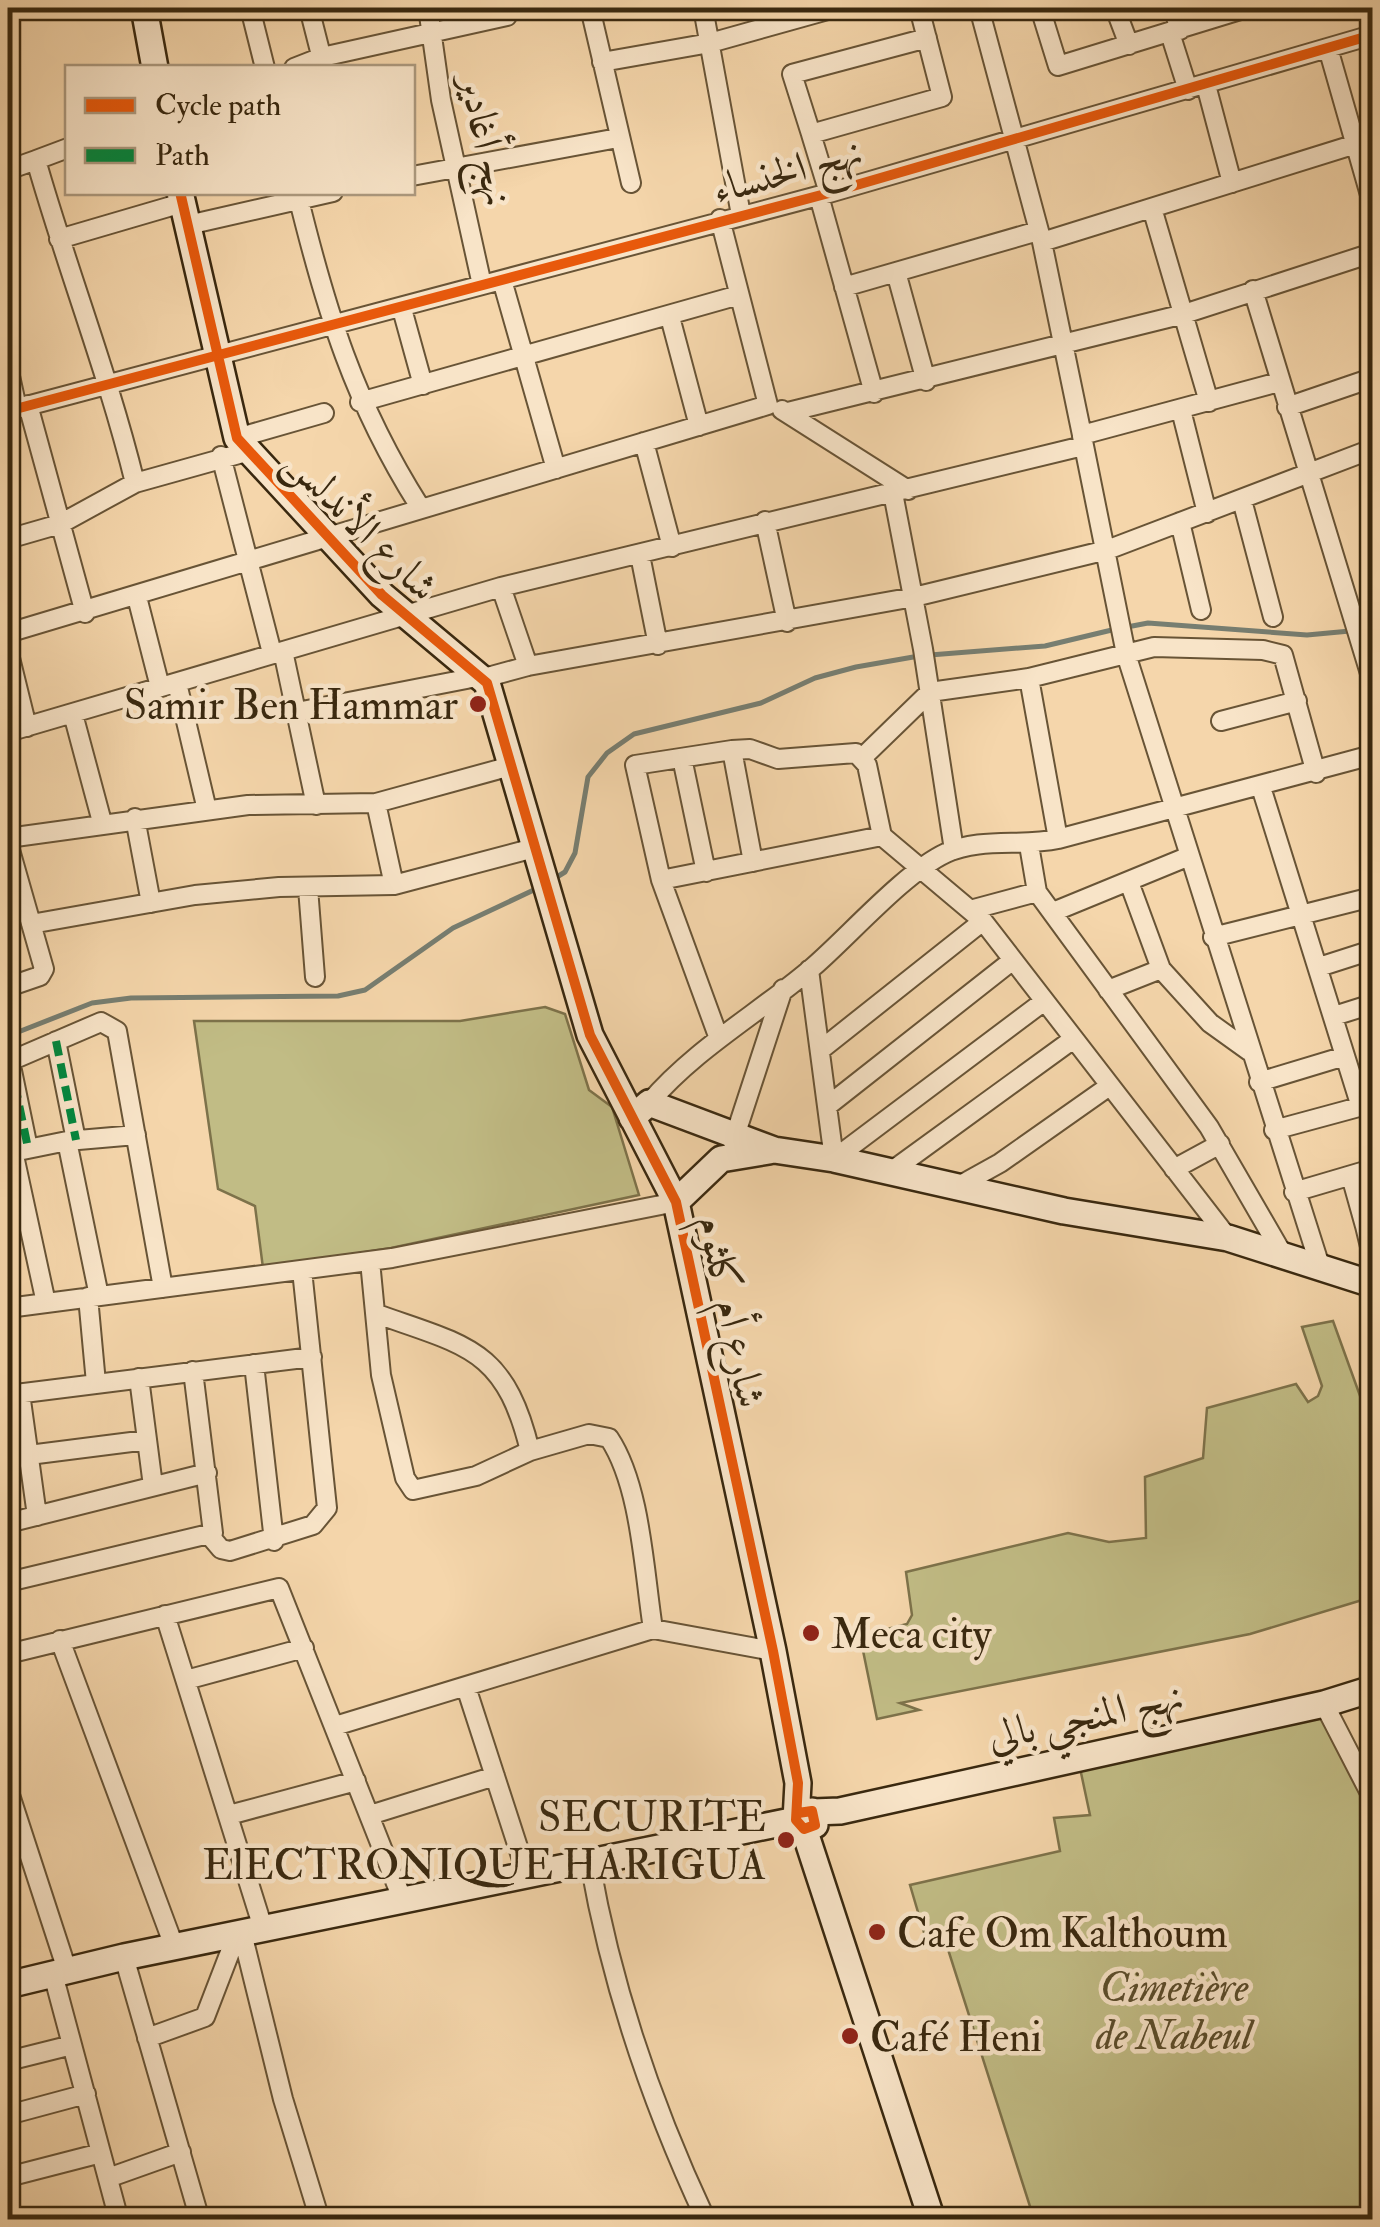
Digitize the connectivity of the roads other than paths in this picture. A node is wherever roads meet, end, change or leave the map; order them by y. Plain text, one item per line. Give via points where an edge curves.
1 (144, 8) edge
2 (250, 8) edge
3 (309, 8) edge
4 (428, 8) edge
5 (510, 8) edge
6 (590, 8) edge
7 (703, 8) edge
8 (835, 8) edge
9 (919, 8) edge
10 (979, 8) edge
11 (1040, 8) edge
12 (1115, 8) edge
13 (1173, 8) edge
14 (1247, 8) edge
15 (806, 12) edge
16 (434, 32) junction
17 (1175, 32) junction
18 (1372, 35) edge
19 (927, 38) junction
20 (710, 42) junction
21 (1129, 44) junction
22 (1328, 48) junction
23 (323, 62) edge
24 (602, 62) junction
25 (155, 65) edge
26 (264, 65) edge
27 (1197, 88) junction
28 (811, 134) junction
29 (618, 138) junction
30 (1016, 139) junction
31 (1363, 142) edge
32 (65, 149) edge
33 (36, 160) junction
34 (456, 167) junction
35 (8, 170) edge
36 (415, 175) edge
37 (631, 183) dead end
38 (1232, 183) junction
39 (824, 195) junction
40 (298, 197) edge
41 (1372, 202) edge
42 (184, 207) edge
43 (1152, 208) junction
44 (741, 215) junction
45 (720, 220) junction
46 (1040, 237) junction
47 (59, 239) junction
48 (1372, 253) edge
49 (896, 272) junction
50 (502, 280) junction
51 (482, 285) junction
52 (844, 287) junction
53 (1253, 290) junction
54 (739, 295) junction
55 (402, 309) junction
56 (1184, 314) junction
57 (670, 316) junction
58 (332, 328) junction
59 (1062, 346) junction
60 (524, 356) junction
61 (215, 358) junction
62 (8, 367) edge
63 (1372, 378) edge
64 (926, 381) junction
65 (1279, 382) junction
66 (110, 384) junction
67 (423, 385) junction
68 (874, 393) junction
69 (360, 402) junction
70 (1209, 402) junction
71 (768, 405) junction
72 (1288, 407) junction
73 (17, 408) edge
74 (1181, 410) junction
75 (788, 412) junction
76 (324, 413) dead end
77 (699, 426) junction
78 (1082, 441) junction
79 (644, 442) junction
80 (1372, 448) edge
81 (235, 449) junction
82 (556, 468) junction
83 (1310, 476) junction
84 (135, 483) junction
85 (900, 492) junction
86 (1242, 500) junction
87 (420, 507) junction
88 (1206, 512) junction
89 (765, 520) junction
90 (1180, 522) junction
91 (60, 524) junction
92 (329, 534) junction
93 (8, 539) edge
94 (672, 547) junction
95 (1107, 550) junction
96 (640, 555) junction
97 (250, 560) junction
98 (502, 588) junction
99 (137, 597) junction
100 (914, 597) junction
101 (1201, 610) dead end
102 (85, 613) junction
103 (403, 615) junction
104 (1273, 617) dead end
105 (787, 622) junction
106 (8, 633) edge
107 (658, 645) junction
108 (1125, 649) junction
109 (8, 650) edge
110 (278, 652) junction
111 (528, 666) junction
112 (483, 677) junction
113 (1029, 678) junction
114 (1372, 680) edge
115 (169, 685) junction
116 (929, 686) junction
117 (1297, 701) junction
118 (298, 712) junction
119 (73, 714) junction
120 (1222, 721) dead end
121 (27, 727) junction
122 (8, 732) edge
123 (732, 750) junction
124 (1372, 755) edge
125 (682, 758) junction
126 (862, 758) junction
127 (511, 766) junction
128 (1316, 772) junction
129 (1261, 787) junction
130 (376, 803) junction
131 (316, 805) junction
132 (1172, 806) junction
133 (207, 810) junction
134 (135, 818) junction
135 (102, 822) junction
136 (882, 836) junction
137 (1058, 839) junction
138 (8, 840) edge
139 (1029, 845) junction
140 (534, 848) junction
141 (954, 850) junction
142 (1188, 857) junction
143 (753, 862) junction
144 (922, 869) junction
145 (706, 872) junction
146 (661, 880) junction
147 (1130, 882) junction
148 (394, 886) junction
149 (308, 888) junction
150 (1037, 892) junction
151 (1372, 900) edge
152 (151, 903) junction
153 (1053, 912) junction
154 (977, 916) junction
155 (1302, 916) junction
156 (31, 924) junction
157 (1213, 937) junction
158 (1372, 950) edge
159 (1012, 960) junction
160 (1319, 967) junction
161 (1161, 969) junction
162 (809, 970) junction
163 (315, 977) dead end
164 (8, 987) edge
165 (783, 989) junction
166 (1108, 990) junction
167 (1043, 1002) junction
168 (1372, 1004) edge
169 (1334, 1016) junction
170 (718, 1036) junction
171 (56, 1040) junction
172 (1072, 1040) junction
173 (822, 1048) junction
174 (1249, 1051) junction
175 (1345, 1056) junction
176 (9, 1062) edge
177 (1259, 1082) junction
178 (1108, 1087) junction
179 (830, 1104) junction
180 (1367, 1105) edge
181 (641, 1111) junction
182 (1274, 1130) junction
183 (136, 1135) junction
184 (736, 1137) junction
185 (71, 1141) junction
186 (1220, 1144) junction
187 (774, 1150) junction
188 (16, 1151) edge
189 (721, 1159) junction
190 (834, 1159) junction
191 (1174, 1169) junction
192 (1372, 1170) edge
193 (888, 1173) junction
194 (1351, 1176) junction
195 (955, 1188) junction
196 (1294, 1192) junction
197 (676, 1202) junction
198 (1369, 1225) edge
199 (1228, 1238) junction
200 (1282, 1253) junction
201 (1372, 1255) edge
202 (370, 1261) junction
203 (1320, 1266) junction
204 (302, 1270) junction
205 (1372, 1284) edge
206 (163, 1288) junction
207 (94, 1297) junction
208 (46, 1303) junction
209 (8, 1308) edge
210 (377, 1314) junction
211 (312, 1357) junction
212 (254, 1364) junction
213 (193, 1371) junction
214 (139, 1378) junction
215 (96, 1383) junction
216 (14, 1394) edge
217 (147, 1440) junction
218 (530, 1451) junction
219 (29, 1455) junction
220 (206, 1473) junction
221 (153, 1486) junction
222 (37, 1516) junction
223 (8, 1523) edge
224 (210, 1536) junction
225 (274, 1541) junction
226 (8, 1582) edge
227 (166, 1615) junction
228 (653, 1630) junction
229 (60, 1640) junction
230 (304, 1648) junction
231 (773, 1651) junction
232 (8, 1654) edge
233 (186, 1680) junction
234 (466, 1687) junction
235 (1372, 1689) edge
236 (1324, 1704) junction
237 (335, 1726) junction
238 (495, 1776) junction
239 (356, 1780) junction
240 (8, 1790) edge
241 (1372, 1797) edge
242 (229, 1816) junction
243 (370, 1816) junction
244 (807, 1820) junction
245 (590, 1863) junction
246 (528, 1876) junction
247 (404, 1901) junction
248 (247, 1932) junction
249 (174, 1946) junction
250 (124, 1957) junction
251 (60, 1972) junction
252 (8, 1985) edge
253 (1372, 2029) edge
254 (147, 2038) junction
255 (1372, 2044) edge
256 (72, 2045) junction
257 (8, 2061) edge
258 (86, 2094) junction
259 (8, 2115) edge
260 (180, 2152) junction
261 (102, 2153) junction
262 (8, 2177) edge
263 (108, 2178) junction
264 (113, 2218) edge
265 (200, 2220) edge
266 (320, 2220) edge
267 (706, 2220) edge
268 (932, 2220) edge

1 - 25 street
2 - 26 street
3 - 23 street
4 - 16 street, نهج أغادير
5 - 16 street via 508,16
6 - 24 street
7 - 20 street
8 - 15 street
9 - 19 street
10 - 30 street
11 - 21 street via 1058,66
12 - 21 street
13 - 17 street
14 - 17 street
15 - 20 street
16 - 23 street
16 - 34 street, نهج أغادير
17 - 21 street
17 - 27 street
18 - 22 street, نهج الخنساء
19 - 28 street via 942,96
19 - 28 street via 792,74
20 - 24 street
20 - 44 street
22 - 27 street, نهج الخنساء
22 - 31 street
24 - 29 street
27 - 30 street, نهج الخنساء
27 - 38 street
28 - 39 street
29 - 34 street
29 - 37 street
30 - 39 street, نهج الخنساء
30 - 46 street
31 - 38 street
31 - 41 street
32 - 33 street
33 - 35 street
33 - 47 street
34 - 36 street
34 - 51 street, نهج أغادير
38 - 43 street
39 - 44 street, نهج الخنساء
39 - 52 street
40 - 42 street
40 - 58 street
42 - 47 street
42 - 61 street, شارع الأندلس
43 - 46 street
43 - 56 street
44 - 45 street, نهج الخنساء
45 - 50 street, نهج الخنساء
45 - 54 street
46 - 49 street
46 - 59 street
47 - 66 street
48 - 53 street
49 - 52 street
49 - 64 street
50 - 51 street, نهج الخنساء
50 - 60 street
51 - 55 street, نهج الخنساء
52 - 68 street
53 - 56 street
53 - 65 street
54 - 57 street
54 - 71 street
55 - 58 street, نهج الخنساء
55 - 67 street
56 - 59 street
56 - 70 street
57 - 60 street
57 - 77 street
58 - 61 street, نهج الخنساء
58 - 69 street
59 - 64 street
59 - 78 street
60 - 67 street
60 - 82 street
61 - 66 street, نهج الخنساء
61 - 81 street, شارع الأندلس
62 - 73 street
63 - 72 street
64 - 68 street
65 - 70 street
65 - 72 street
66 - 73 street, نهج الخنساء
66 - 84 street
67 - 69 street
68 - 75 street
69 - 87 street
70 - 74 street
71 - 75 street
71 - 77 street
72 - 83 street
73 - 91 street
74 - 78 street
74 - 88 street
75 - 85 street
76 - 81 street
77 - 79 street
78 - 85 street
78 - 95 street
79 - 82 street
79 - 94 street
80 - 83 street
81 - 84 street
81 - 92 street, شارع الأندلس
81 - 97 street
82 - 87 street
83 - 86 street
83 - 114 street
84 - 91 street
85 - 89 street
85 - 100 street
86 - 88 street
86 - 104 street
87 - 92 street
88 - 90 street
89 - 94 street
89 - 105 street
90 - 95 street
90 - 101 street
91 - 93 street
91 - 102 street
92 - 97 street
92 - 103 street, شارع الأندلس
94 - 96 street
95 - 100 street
95 - 108 street
96 - 98 street
96 - 107 street
97 - 99 street
97 - 110 street
98 - 103 street
98 - 111 street
99 - 102 street
99 - 115 street
100 - 105 street
100 - 116 street
102 - 106 street
103 - 110 street
103 - 112 street, شارع الأندلس
105 - 107 street
107 - 111 street
108 - 113 street
108 - 117 street via 1275,651 1287,660
108 - 132 street
109 - 121 street
110 - 115 street
110 - 118 street
111 - 112 street
112 - 118 street
112 - 127 street
113 - 116 street
113 - 137 street
115 - 119 street
115 - 133 street
116 - 126 street
116 - 141 street
117 - 120 street
117 - 128 street
118 - 131 street
119 - 121 street
119 - 135 street
121 - 122 street
123 - 125 street
123 - 126 street via 778,759 844,751
123 - 143 street
124 - 128 street
125 - 145 street
125 - 146 street via 639,763 634,770
126 - 136 street
127 - 130 street
127 - 140 street
128 - 129 street
129 - 132 street
129 - 155 street
130 - 131 street
130 - 148 street
131 - 133 street
132 - 137 street
132 - 142 street
133 - 134 street
134 - 135 street
134 - 152 street
135 - 138 street
136 - 143 street
136 - 144 street
137 - 139 street
138 - 156 street
139 - 141 street
139 - 150 street
140 - 148 street
140 - 181 street, شارع أم كلثوم via 590,1035
141 - 144 street
142 - 147 street
142 - 157 street
143 - 145 street
144 - 154 street
144 - 162 street
145 - 146 street
146 - 170 street
147 - 153 street
147 - 161 street
148 - 149 street
149 - 152 street
149 - 163 street
150 - 153 street
150 - 154 street
151 - 155 street
152 - 156 street
153 - 166 street
154 - 159 street
154 - 173 street
155 - 157 street
155 - 160 street
156 - 164 street via 44,971
157 - 174 street
158 - 160 street
159 - 167 street
159 - 179 street
160 - 169 street
161 - 166 street
161 - 174 street via 1210,1023
162 - 165 street
162 - 173 street
165 - 170 street
165 - 184 street
166 - 186 street
167 - 172 street
167 - 190 street
168 - 169 street
169 - 175 street
170 - 181 street
171 - 176 street
171 - 183 street via 101,1022 114,1026
171 - 185 street
172 - 178 street
172 - 193 street
173 - 179 street
174 - 177 street
175 - 177 street
175 - 180 street
176 - 188 street
177 - 182 street
178 - 191 street
178 - 195 street
179 - 190 street
180 - 182 street
181 - 184 street
181 - 197 street, شارع أم كلثوم
182 - 196 street
183 - 185 street
183 - 206 street
184 - 187 street
184 - 189 street
185 - 188 street
185 - 207 street
186 - 191 street
186 - 200 street
187 - 189 street
187 - 190 street
188 - 208 street
189 - 197 street
190 - 193 street
191 - 199 street
192 - 194 street
193 - 195 street
194 - 196 street
194 - 198 street
195 - 199 street
196 - 203 street
197 - 202 street
197 - 231 street, شارع أم كلثوم
198 - 201 street
199 - 200 street
200 - 203 street
202 - 204 street
202 - 210 street
203 - 205 street
204 - 206 street
204 - 211 street
206 - 207 street
207 - 208 street
207 - 215 street
208 - 209 street
210 - 218 street via 472,1347 485,1358 521,1413
210 - 218 street via 386,1401 413,1490 476,1476
211 - 212 street
211 - 225 street via 327,1508 314,1525
212 - 213 street
212 - 225 street
213 - 214 street
213 - 220 street
214 - 215 street
214 - 217 street
215 - 216 street
216 - 219 street
217 - 219 street
217 - 221 street
218 - 228 street via 589,1434 609,1438 629,1486
219 - 222 street
220 - 221 street
220 - 224 street
221 - 222 street
222 - 223 street
224 - 225 street via 230,1552
224 - 226 street
227 - 229 street
227 - 230 street via 278,1587
227 - 233 street
228 - 231 street
228 - 234 street
229 - 232 street
229 - 249 street
230 - 233 street
230 - 237 street
231 - 244 street, شارع أم كلثوم
233 - 242 street
234 - 237 street
234 - 238 street
235 - 236 street, نهج المنجي بالي
236 - 241 street
236 - 244 street, نهج المنجي بالي
237 - 239 street
238 - 243 street
238 - 246 street
239 - 242 street
239 - 243 street
240 - 251 street
242 - 248 street
243 - 247 street
244 - 245 street, نهج المنجي بالي
244 - 268 street, شارع أم كلثوم
245 - 246 street, نهج المنجي بالي
245 - 267 street via 604,1940 652,2096
246 - 247 street, نهج المنجي بالي
247 - 248 street, نهج المنجي بالي
248 - 249 street, نهج المنجي بالي
248 - 254 street via 205,2017
248 - 266 street via 283,2098
249 - 250 street, نهج المنجي بالي
250 - 251 street, نهج المنجي بالي
250 - 254 street
251 - 252 street, نهج المنجي بالي
251 - 256 street
253 - 255 street
254 - 260 street
256 - 257 street
256 - 258 street
258 - 259 street
258 - 261 street
260 - 263 street
260 - 265 street
261 - 262 street
261 - 263 street
263 - 264 street

